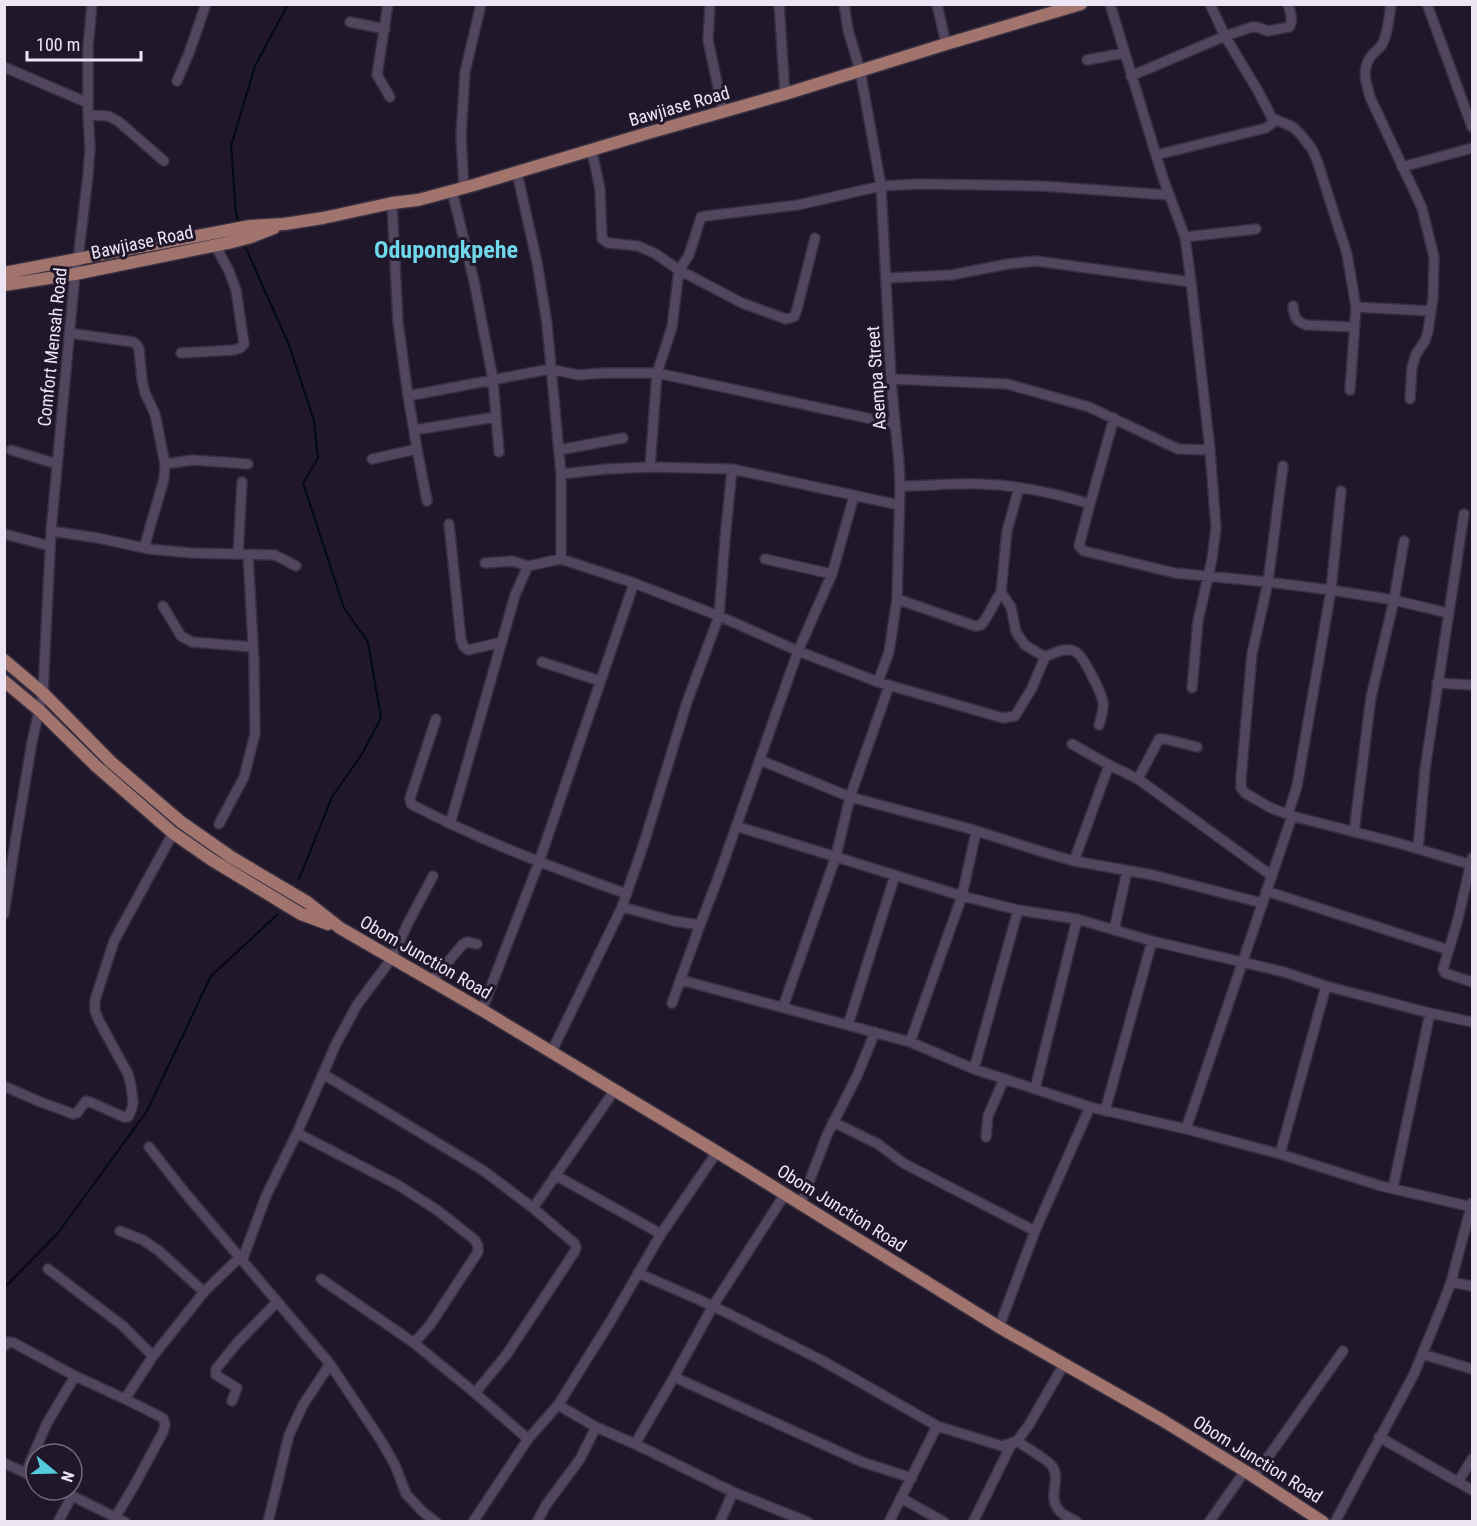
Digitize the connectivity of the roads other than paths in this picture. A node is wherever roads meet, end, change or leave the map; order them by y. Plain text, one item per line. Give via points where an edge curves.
1 (92, 4) edge
2 (206, 4) edge
3 (388, 4) edge
4 (481, 4) edge
5 (710, 4) edge
6 (779, 4) edge
7 (844, 4) edge
8 (937, 4) edge
9 (1110, 4) edge
10 (1210, 4) edge
11 (1288, 4) edge
12 (1390, 4) edge
13 (1427, 4) edge
14 (1080, 5) edge
15 (350, 22) dead end
16 (385, 28) junction
17 (1225, 36) junction
18 (946, 44) junction
19 (1124, 53) junction
20 (1087, 60) dead end
21 (4, 67) edge
22 (860, 70) junction
23 (1131, 76) junction
24 (177, 81) dead end
25 (785, 94) junction
26 (390, 97) dead end
27 (88, 103) junction
28 (723, 111) junction
29 (88, 115) junction
30 (1275, 121) junction
31 (1473, 127) edge
32 (1473, 148) edge
33 (592, 151) junction
34 (1156, 154) junction
35 (164, 161) dead end
36 (1402, 167) junction
37 (517, 173) junction
38 (881, 186) junction
39 (458, 189) junction
40 (1169, 195) junction
41 (392, 204) junction
42 (1256, 229) dead end
43 (232, 235) junction
44 (1185, 237) junction
45 (815, 238) dead end
46 (215, 245) junction
47 (78, 260) junction
48 (679, 270) junction
49 (4, 273) edge
50 (75, 274) junction
51 (887, 278) junction
52 (1191, 282) junction
53 (4, 285) edge
54 (1293, 306) dead end
55 (1356, 307) junction
56 (1431, 311) junction
57 (1354, 327) junction
58 (69, 333) junction
59 (181, 353) dead end
60 (550, 369) junction
61 (657, 373) junction
62 (891, 379) junction
63 (493, 380) junction
64 (1350, 390) dead end
65 (408, 396) junction
66 (1410, 399) dead end
67 (496, 417) junction
68 (1114, 418) junction
69 (895, 424) junction
70 (414, 430) junction
71 (623, 438) dead end
72 (417, 449) junction
73 (11, 450) dead end
74 (559, 450) junction
75 (1210, 450) junction
76 (499, 452) dead end
77 (372, 459) dead end
78 (57, 464) junction
79 (165, 464) junction
80 (248, 464) dead end
81 (1283, 466) dead end
82 (650, 467) junction
83 (732, 469) junction
84 (561, 474) junction
85 (242, 482) dead end
86 (900, 486) junction
87 (1019, 488) junction
88 (1341, 491) dead end
89 (854, 496) junction
90 (427, 501) dead end
91 (1090, 504) junction
92 (899, 505) junction
93 (1464, 514) dead end
94 (449, 524) dead end
95 (51, 531) junction
96 (4, 534) edge
97 (1404, 541) dead end
98 (50, 546) junction
99 (144, 548) junction
100 (243, 555) junction
101 (561, 559) junction
102 (765, 559) dead end
103 (485, 563) dead end
104 (296, 566) dead end
105 (528, 566) junction
106 (832, 574) junction
107 (1207, 576) junction
108 (1268, 582) junction
109 (634, 583) junction
110 (1331, 590) junction
111 (1001, 592) junction
112 (897, 599) junction
113 (1394, 600) junction
114 (163, 606) dead end
115 (1448, 613) junction
116 (719, 616) junction
117 (502, 642) junction
118 (253, 647) junction
119 (798, 651) junction
120 (1045, 657) junction
121 (4, 660) edge
122 (542, 662) dead end
123 (4, 681) edge
124 (600, 681) junction
125 (878, 682) junction
126 (1437, 683) junction
127 (1473, 685) edge
128 (889, 686) junction
129 (1192, 688) dead end
130 (43, 693) junction
131 (40, 711) junction
132 (436, 719) dead end
133 (1099, 725) dead end
134 (1072, 744) dead end
135 (1197, 747) dead end
136 (760, 760) junction
137 (1108, 765) junction
138 (1138, 779) junction
139 (850, 797) junction
140 (1290, 815) junction
141 (219, 824) dead end
142 (450, 824) junction
143 (736, 826) junction
144 (976, 832) junction
145 (1354, 832) junction
146 (173, 833) junction
147 (1418, 849) junction
148 (836, 856) junction
149 (1074, 861) junction
150 (539, 862) junction
151 (1472, 862) edge
152 (1128, 871) junction
153 (895, 875) junction
154 (433, 876) dead end
155 (1272, 876) junction
156 (7, 878) edge
157 (1266, 891) junction
158 (627, 894) junction
159 (962, 896) junction
160 (1262, 903) junction
161 (622, 908) junction
162 (1018, 910) junction
163 (4, 914) edge
164 (1077, 918) junction
165 (700, 925) junction
166 (340, 928) junction
167 (1114, 930) junction
168 (1152, 942) junction
169 (477, 944) dead end
170 (1449, 950) junction
171 (392, 958) junction
172 (1242, 963) junction
173 (681, 980) junction
174 (432, 981) junction
175 (1473, 982) edge
176 (1326, 986) junction
177 (672, 1003) dead end
178 (783, 1007) junction
179 (482, 1010) junction
180 (1430, 1013) junction
181 (1473, 1022) edge
182 (848, 1025) junction
183 (875, 1032) junction
184 (910, 1042) junction
185 (551, 1053) junction
186 (974, 1069) junction
187 (323, 1074) junction
188 (1004, 1079) junction
189 (4, 1086) edge
190 (1035, 1089) junction
191 (614, 1091) junction
192 (1090, 1107) junction
193 (1105, 1111) junction
194 (833, 1122) junction
195 (1186, 1129) junction
196 (297, 1133) junction
197 (986, 1137) dead end
198 (149, 1147) dead end
199 (717, 1152) junction
200 (1280, 1154) junction
201 (555, 1175) junction
202 (1393, 1188) junction
203 (785, 1194) junction
204 (801, 1203) junction
205 (1472, 1205) edge
206 (533, 1208) junction
207 (120, 1231) dead end
208 (1035, 1231) junction
209 (661, 1234) junction
210 (241, 1259) junction
211 (48, 1269) dead end
212 (639, 1273) junction
213 (321, 1279) dead end
214 (1451, 1282) junction
215 (1473, 1286) edge
216 (204, 1292) junction
217 (277, 1302) junction
218 (713, 1306) junction
219 (999, 1328) junction
220 (414, 1343) junction
221 (4, 1346) edge
222 (1343, 1351) dead end
223 (1422, 1354) junction
224 (153, 1356) junction
225 (330, 1364) junction
226 (1064, 1364) junction
227 (1473, 1369) edge
228 (75, 1376) junction
229 (674, 1377) junction
230 (475, 1393) junction
231 (125, 1398) junction
232 (232, 1401) dead end
233 (558, 1405) junction
234 (937, 1426) junction
235 (596, 1427) junction
236 (1379, 1437) junction
237 (528, 1439) junction
238 (39, 1442) edge
239 (1014, 1442) junction
240 (635, 1444) junction
241 (1473, 1459) edge
242 (4, 1463) edge
243 (24, 1471) edge
244 (1249, 1474) junction
245 (912, 1478) junction
246 (1458, 1482) junction
247 (1473, 1490) edge
248 (733, 1492) junction
249 (901, 1498) junction
250 (84, 1501) edge
251 (69, 1502) edge
252 (116, 1516) junction
253 (58, 1521) edge
254 (125, 1521) edge
255 (268, 1521) edge
256 (436, 1521) edge
257 (473, 1521) edge
258 (537, 1521) edge
259 (720, 1521) edge
260 (808, 1521) edge
261 (889, 1521) edge
262 (944, 1521) edge
263 (973, 1521) edge
264 (1077, 1521) edge
265 (1209, 1521) edge
266 (1323, 1521) edge
267 (1335, 1521) edge

1 - 27 street, Comfort Mensah Road
2 - 24 street
3 - 16 street
4 - 39 street via 465,72
5 - 28 street via 708,40
6 - 25 street
7 - 22 street, Asempa Street
8 - 18 street
9 - 19 street
10 - 17 street
11 - 17 street via 1292,20 1289,27 1268,31 1252,27
12 - 36 street via 1381,45 1365,67 1365,78
13 - 31 street
14 - 18 main road, Bawjiase Road
15 - 16 street
16 - 26 street via 377,75
17 - 23 street
17 - 30 street
18 - 22 main road, Bawjiase Road
19 - 20 street
19 - 23 street
21 - 27 street
22 - 25 main road, Bawjiase Road
22 - 38 street, Asempa Street
23 - 34 street
25 - 28 main road, Bawjiase Road
27 - 29 street, Comfort Mensah Road
28 - 33 main road, Bawjiase Road
29 - 35 street via 118,121
29 - 47 street, Comfort Mensah Road via 90,147
30 - 34 street via 1266,128
30 - 55 street via 1293,128 1312,149 1347,254
32 - 36 street
33 - 37 main road, Bawjiase Road
33 - 48 street via 600,189 602,239 638,246
34 - 40 street
36 - 56 street via 1422,208 1434,257
37 - 39 main road, Bawjiase Road
37 - 60 street via 537,262
38 - 40 street via 1042,186
38 - 48 street via 798,205 701,217 689,255
38 - 51 street, Asempa Street
39 - 41 main road, Bawjiase Road
39 - 63 street
40 - 44 street
41 - 43 main road, Bawjiase Road
41 - 65 street via 398,322
42 - 44 street
43 - 46 main road, Bawjiase Road
43 - 47 main road, Bawjiase Road
44 - 52 street
45 - 48 street via 797,309 794,317 786,319 742,303
46 - 50 main road, Bawjiase Road
46 - 59 street via 236,290 244,344 234,350
47 - 49 main road, Bawjiase Road
47 - 50 street, Comfort Mensah Road
48 - 61 street via 672,327
50 - 53 main road, Bawjiase Road
50 - 58 street, Comfort Mensah Road
51 - 52 street via 951,275 1036,261
51 - 62 street, Asempa Street
52 - 75 street
54 - 57 street via 1294,317 1300,323
55 - 56 street
55 - 57 street
56 - 66 street via 1425,341 1412,367
57 - 64 street
58 - 78 street, Comfort Mensah Road
58 - 79 street via 133,342 140,349 144,387 155,414
60 - 61 street via 578,375
60 - 63 street
60 - 74 street
61 - 69 street
61 - 82 street
62 - 68 street via 1007,384
62 - 69 street, Asempa Street
63 - 65 street
63 - 67 street
65 - 70 street
67 - 70 street
67 - 76 street
68 - 75 street via 1178,449
68 - 91 street
69 - 86 street, Asempa Street
70 - 72 street
71 - 74 street
72 - 77 street
72 - 90 street
73 - 78 street
74 - 84 street
75 - 107 street via 1216,528
78 - 95 street, Comfort Mensah Road
79 - 80 street via 193,460
79 - 99 street
81 - 108 street
82 - 83 street
82 - 84 street
83 - 89 street
83 - 116 street
84 - 101 street
85 - 100 street
86 - 87 street via 980,484
86 - 92 street, Asempa Street
87 - 91 street
87 - 111 street via 1006,531
88 - 110 street
89 - 92 street
89 - 106 street
91 - 107 street via 1079,540 1084,550 1175,573
92 - 112 street, Asempa Street
93 - 115 street
94 - 117 street via 464,647 468,650
95 - 98 street, Comfort Mensah Road
95 - 99 street
96 - 98 street
97 - 113 street
98 - 130 street, Comfort Mensah Road
99 - 100 street
100 - 104 street via 275,555
100 - 118 street
101 - 105 street
101 - 109 street
102 - 106 street
103 - 105 street via 512,561
105 - 117 street
106 - 119 street
107 - 108 street
107 - 129 street
108 - 110 street
108 - 140 street via 1252,654 1241,788
109 - 116 street
109 - 124 street
110 - 113 street
110 - 140 street
111 - 112 street via 986,619 975,626
111 - 120 street via 1011,608 1016,632 1025,645
112 - 125 street, Asempa Street via 889,652
113 - 115 street
113 - 145 street via 1371,697
114 - 118 street via 181,636 192,642
115 - 126 street
116 - 119 street
116 - 158 street via 687,702
117 - 142 street
118 - 141 street via 255,734 244,777
119 - 125 street
119 - 136 street
120 - 128 street via 1015,716 1003,718
120 - 133 street via 1070,650 1084,660 1103,702
121 - 130 main road, Obom Junction Road
122 - 124 street
123 - 131 main road, Obom Junction Road
124 - 150 street
125 - 128 street
126 - 127 street
126 - 147 street
128 - 139 street
130 - 131 street, Comfort Mensah Road
130 - 166 main road, Obom Junction Road via 111,762 181,822 307,902
131 - 146 main road, Obom Junction Road
131 - 156 street, Comfort Mensah Road
132 - 142 street via 410,798 411,804
134 - 137 street
135 - 138 street via 1159,739
136 - 139 street
136 - 143 street
137 - 138 street
137 - 149 street
138 - 155 street
139 - 144 street
139 - 148 street
140 - 145 street
140 - 155 street
142 - 150 street
143 - 148 street
143 - 165 street
144 - 149 street
144 - 159 street
145 - 147 street
146 - 166 main road, Obom Junction Road via 301,914
146 - 189 street via 114,941 94,1000 99,1021 128,1074 133,1095 128,1117 86,1101 73,1114
147 - 151 street
148 - 153 street
148 - 178 street
149 - 152 street
150 - 158 street
150 - 179 street
151 - 170 street
152 - 160 street
152 - 167 street
153 - 159 street
153 - 182 street
154 - 171 street
155 - 157 street
156 - 163 street, Comfort Mensah Road
157 - 160 street
157 - 170 street
158 - 161 street
159 - 162 street
159 - 184 street
160 - 172 street
161 - 165 street
161 - 185 street
162 - 164 street
162 - 186 street
164 - 167 street
164 - 190 street
165 - 173 street
166 - 171 main road, Obom Junction Road
167 - 168 street
168 - 172 street
168 - 193 street
169 - 174 street via 462,945
170 - 175 street via 1445,973
171 - 174 main road, Obom Junction Road
171 - 187 street via 357,1005
172 - 176 street
172 - 195 street
173 - 177 street
173 - 178 street
174 - 179 main road, Obom Junction Road
176 - 180 street
176 - 200 street
178 - 182 street
179 - 185 main road, Obom Junction Road
180 - 181 street
180 - 202 street
182 - 183 street
183 - 184 street
183 - 194 street
184 - 186 street
185 - 191 main road, Obom Junction Road
186 - 188 street
187 - 196 street
187 - 206 street via 484,1171
188 - 190 street
188 - 197 street via 988,1116
190 - 192 street
191 - 199 main road, Obom Junction Road
191 - 201 street
192 - 193 street
192 - 208 street
193 - 195 street
194 - 204 street
194 - 208 street
195 - 200 street
196 - 210 street
196 - 220 street via 398,1185 475,1240 478,1252
198 - 210 street
199 - 203 main road, Obom Junction Road
199 - 209 street
200 - 202 street
201 - 206 street
201 - 209 street
202 - 205 street
203 - 204 main road, Obom Junction Road
203 - 218 street
204 - 219 main road, Obom Junction Road
205 - 214 street
206 - 230 street via 574,1243 575,1251 507,1354
207 - 216 street via 159,1251
208 - 219 street
209 - 212 street
210 - 216 street
210 - 217 street
211 - 224 street via 107,1313
212 - 218 street
212 - 233 street
213 - 220 street
214 - 215 street
214 - 223 street
216 - 224 street
217 - 225 street
217 - 232 street via 216,1369 216,1375 237,1388
218 - 229 street
218 - 234 street via 823,1361
219 - 226 main road, Obom Junction Road
220 - 230 street
221 - 228 street via 14,1343
222 - 244 street
223 - 227 street
223 - 236 street
224 - 231 street
225 - 255 street via 289,1435
225 - 256 street via 380,1439 406,1494
226 - 239 street via 1029,1425
226 - 244 main road, Obom Junction Road
228 - 231 street
228 - 238 street
229 - 240 street
229 - 245 street via 862,1462
230 - 237 street
231 - 252 street via 163,1418 165,1425
233 - 235 street
233 - 237 street
234 - 239 street via 1002,1446
234 - 245 street
235 - 240 street
235 - 258 street via 580,1459
236 - 246 street
236 - 267 street
237 - 257 street
239 - 263 street
239 - 264 street via 1052,1466 1056,1475 1056,1506
240 - 248 street
241 - 246 street
242 - 243 street
244 - 265 street
244 - 266 main road, Obom Junction Road
245 - 249 street
246 - 247 street
248 - 259 street
248 - 260 street
249 - 261 street
249 - 262 street
250 - 252 street
251 - 253 street
252 - 254 street

